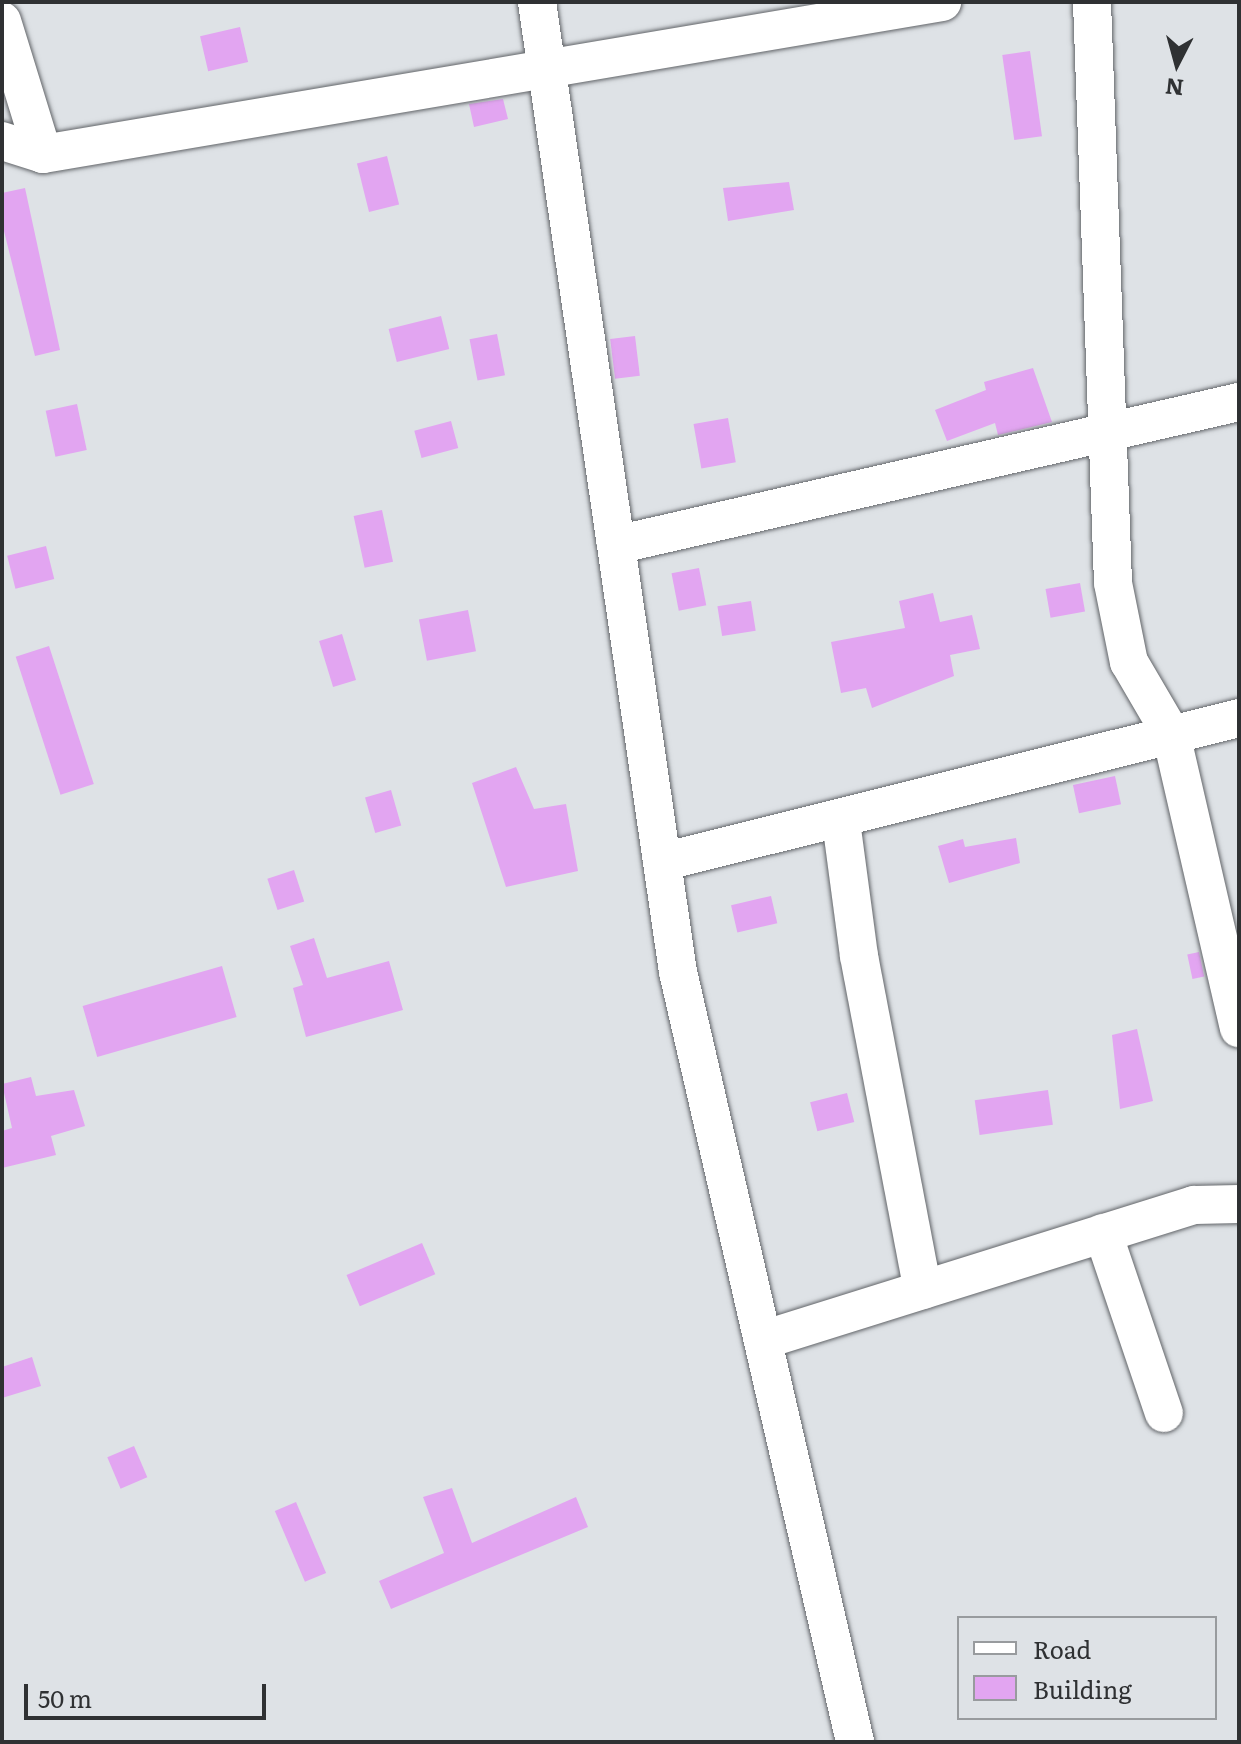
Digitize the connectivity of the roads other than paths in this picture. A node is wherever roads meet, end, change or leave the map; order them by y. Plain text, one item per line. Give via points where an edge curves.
1 (537, 2) edge
2 (942, 2) edge
3 (1092, 2) edge
4 (2, 21) edge
5 (546, 68) junction
6 (2, 141) edge
7 (43, 154) junction
8 (1239, 402) edge
9 (1105, 434) junction
10 (616, 545) junction
11 (1239, 718) edge
12 (1171, 734) junction
13 (841, 821) junction
14 (662, 862) junction
15 (1239, 1028) edge
16 (1239, 1204) edge
17 (1103, 1233) junction
18 (923, 1290) junction
19 (763, 1340) junction
20 (1164, 1413) dead end
21 (855, 1742) edge

1 - 5 street
2 - 5 street
3 - 9 street
4 - 7 street
5 - 7 street
5 - 10 street
6 - 7 street
8 - 9 street
9 - 10 street
9 - 12 street via 1113,583 1129,662
10 - 14 street
11 - 12 street
12 - 13 street
12 - 15 street
13 - 14 street
13 - 18 street via 859,956
14 - 19 street via 678,972
16 - 17 street via 1194,1205
17 - 18 street
17 - 20 street
18 - 19 street
19 - 21 street

